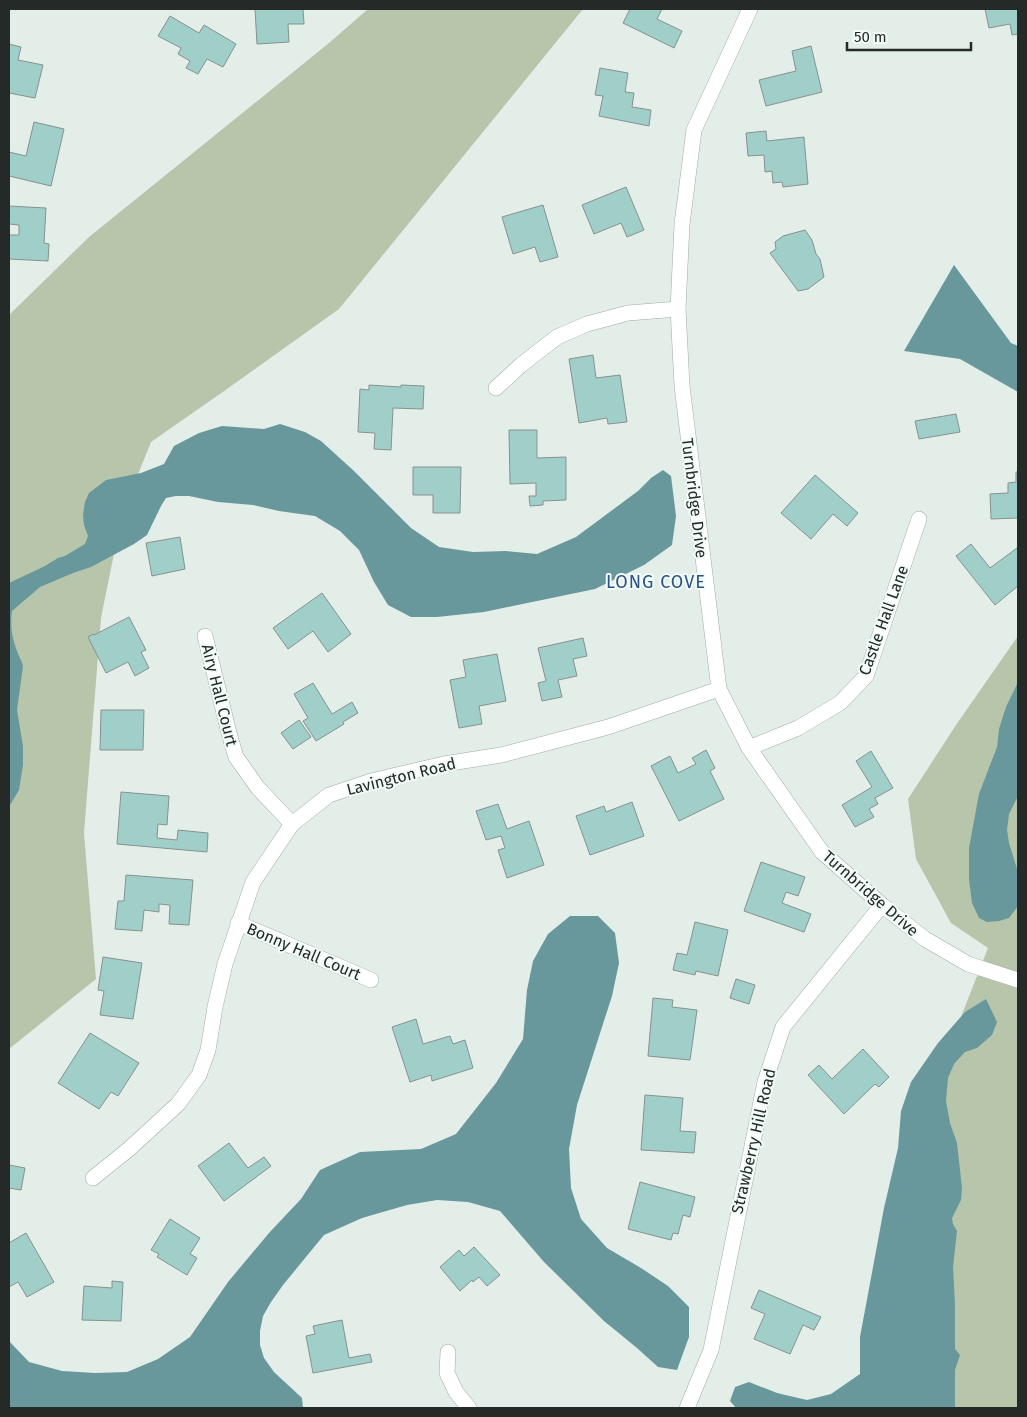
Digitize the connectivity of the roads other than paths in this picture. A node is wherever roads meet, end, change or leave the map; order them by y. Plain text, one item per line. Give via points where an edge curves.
1 (750, 9) edge
2 (678, 308) junction
3 (496, 388) dead end
4 (919, 519) dead end
5 (205, 636) dead end
6 (719, 689) junction
7 (750, 748) junction
8 (292, 824) junction
9 (882, 905) junction
10 (238, 923) junction
11 (371, 980) dead end
12 (1018, 980) edge
13 (92, 1178) dead end
14 (448, 1352) dead end
15 (469, 1408) edge
16 (687, 1408) edge

1 - 2 street, Turnbridge Drive via 694,130 682,224
2 - 3 street via 628,313 587,324 557,337
2 - 6 street, Turnbridge Drive via 682,386
4 - 7 street, Castle Hall Lane via 866,676 840,703 798,728
5 - 8 street, Airy Hall Court via 236,757 258,788
6 - 7 street, Turnbridge Drive
6 - 8 street, Lavington Road via 599,729 501,755 371,781 329,795
7 - 9 street, Turnbridge Drive via 822,852
8 - 10 street, Lavington Road via 253,882
9 - 12 street, Turnbridge Drive via 925,939 968,964
9 - 16 street, Strawberry Hill Road via 783,1027 765,1082 711,1350
10 - 11 street, Bonny Hall Court
10 - 13 street, Lavington Road via 225,964 208,1050 199,1075 178,1104
14 - 15 street via 448,1373 456,1392

